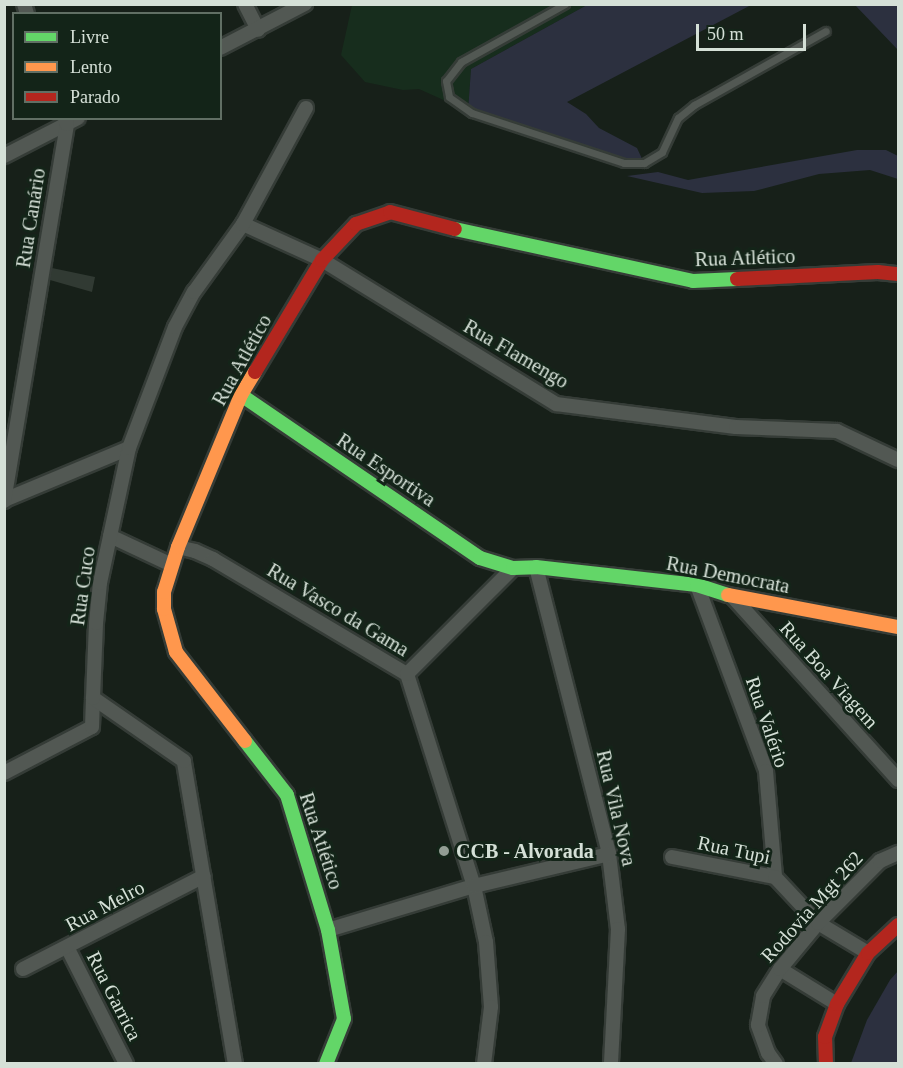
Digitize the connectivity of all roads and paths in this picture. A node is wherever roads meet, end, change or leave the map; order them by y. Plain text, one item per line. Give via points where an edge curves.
1 (245, 4) edge
2 (305, 4) edge
3 (565, 4) edge
4 (258, 30) junction
5 (826, 31) dead end
6 (222, 47) edge
7 (306, 108) dead end
8 (70, 120) edge
9 (4, 156) edge
10 (243, 224) junction
11 (322, 260) junction
12 (898, 274) edge
13 (241, 395) junction
14 (129, 448) junction
15 (898, 460) edge
16 (5, 500) edge
17 (110, 536) junction
18 (178, 547) junction
19 (172, 565) junction
20 (536, 567) junction
21 (513, 568) junction
22 (697, 585) junction
23 (732, 596) junction
24 (898, 627) edge
25 (407, 674) junction
26 (93, 698) junction
27 (4, 773) edge
28 (898, 780) edge
29 (898, 852) edge
30 (609, 854) junction
31 (672, 857) dead end
32 (204, 876) junction
33 (775, 877) junction
34 (474, 886) junction
35 (819, 924) junction
36 (898, 925) edge
37 (328, 930) junction
38 (67, 947) junction
39 (868, 953) junction
40 (23, 969) dead end
41 (780, 969) junction
42 (837, 1004) junction
43 (126, 1064) edge
44 (235, 1064) edge
45 (326, 1064) edge
46 (484, 1064) edge
47 (611, 1064) edge
48 (776, 1064) edge
49 (826, 1064) edge

1 - 4 street
2 - 4 street
3 - 5 lane via 461,62 447,81 450,96 472,113 624,164 644,163 662,152 678,118 694,105
4 - 6 street
7 - 10 street, Rua Cuco
8 - 9 street
8 - 16 street, Rua Canário
10 - 11 street, Rua Flamengo
10 - 14 street, Rua Cuco via 194,292 175,327
11 - 12 street, Rua Atlético via 356,224 390,212 693,281
11 - 13 street, Rua Atlético
11 - 15 street, Rua Flamengo via 556,404 736,426 837,431
13 - 18 street, Rua Atlético
13 - 21 street, Rua Esportiva via 480,558
14 - 16 street
14 - 17 street, Rua Cuco
17 - 19 street
17 - 26 street, Rua Cuco via 100,583
18 - 19 street, Rua Atlético
18 - 25 street, Rua Vasco da Gama via 213,560
19 - 37 street, Rua Atlético via 164,591 164,609 176,652 287,795
20 - 21 street, Rua Democrata
20 - 22 street, Rua Democrata
20 - 30 street, Rua Vila Nova
21 - 25 street
22 - 23 street, Rua Democrata
22 - 33 street, Rua Valério via 766,771
23 - 24 street, Rua Democrata
23 - 28 street, Rua Boa Viagem
25 - 34 street, Rua Vasco da Gama
26 - 27 street, Rua Cuco via 92,727
26 - 32 street via 184,761
29 - 35 street, Rodovia Mgt 262 via 880,861
30 - 34 street
30 - 47 street, Rua Vila Nova via 618,929
31 - 33 street, Rua Tupi
32 - 38 street, Rua Melro
32 - 44 street
33 - 35 street, Rua Tupi
34 - 37 street
34 - 46 street, Rua Vasco da Gama via 486,942 491,1007
35 - 39 street, Rua Tupi
35 - 41 street, Rodovia Mgt 262
36 - 39 street
37 - 45 street, Rua Atlético via 344,1019
38 - 40 street, Rua Melro
38 - 43 street, Rua Garrica
39 - 42 street
41 - 42 street
41 - 48 street, Rodovia Mgt 262 via 763,996 758,1025
42 - 49 street via 825,1037

